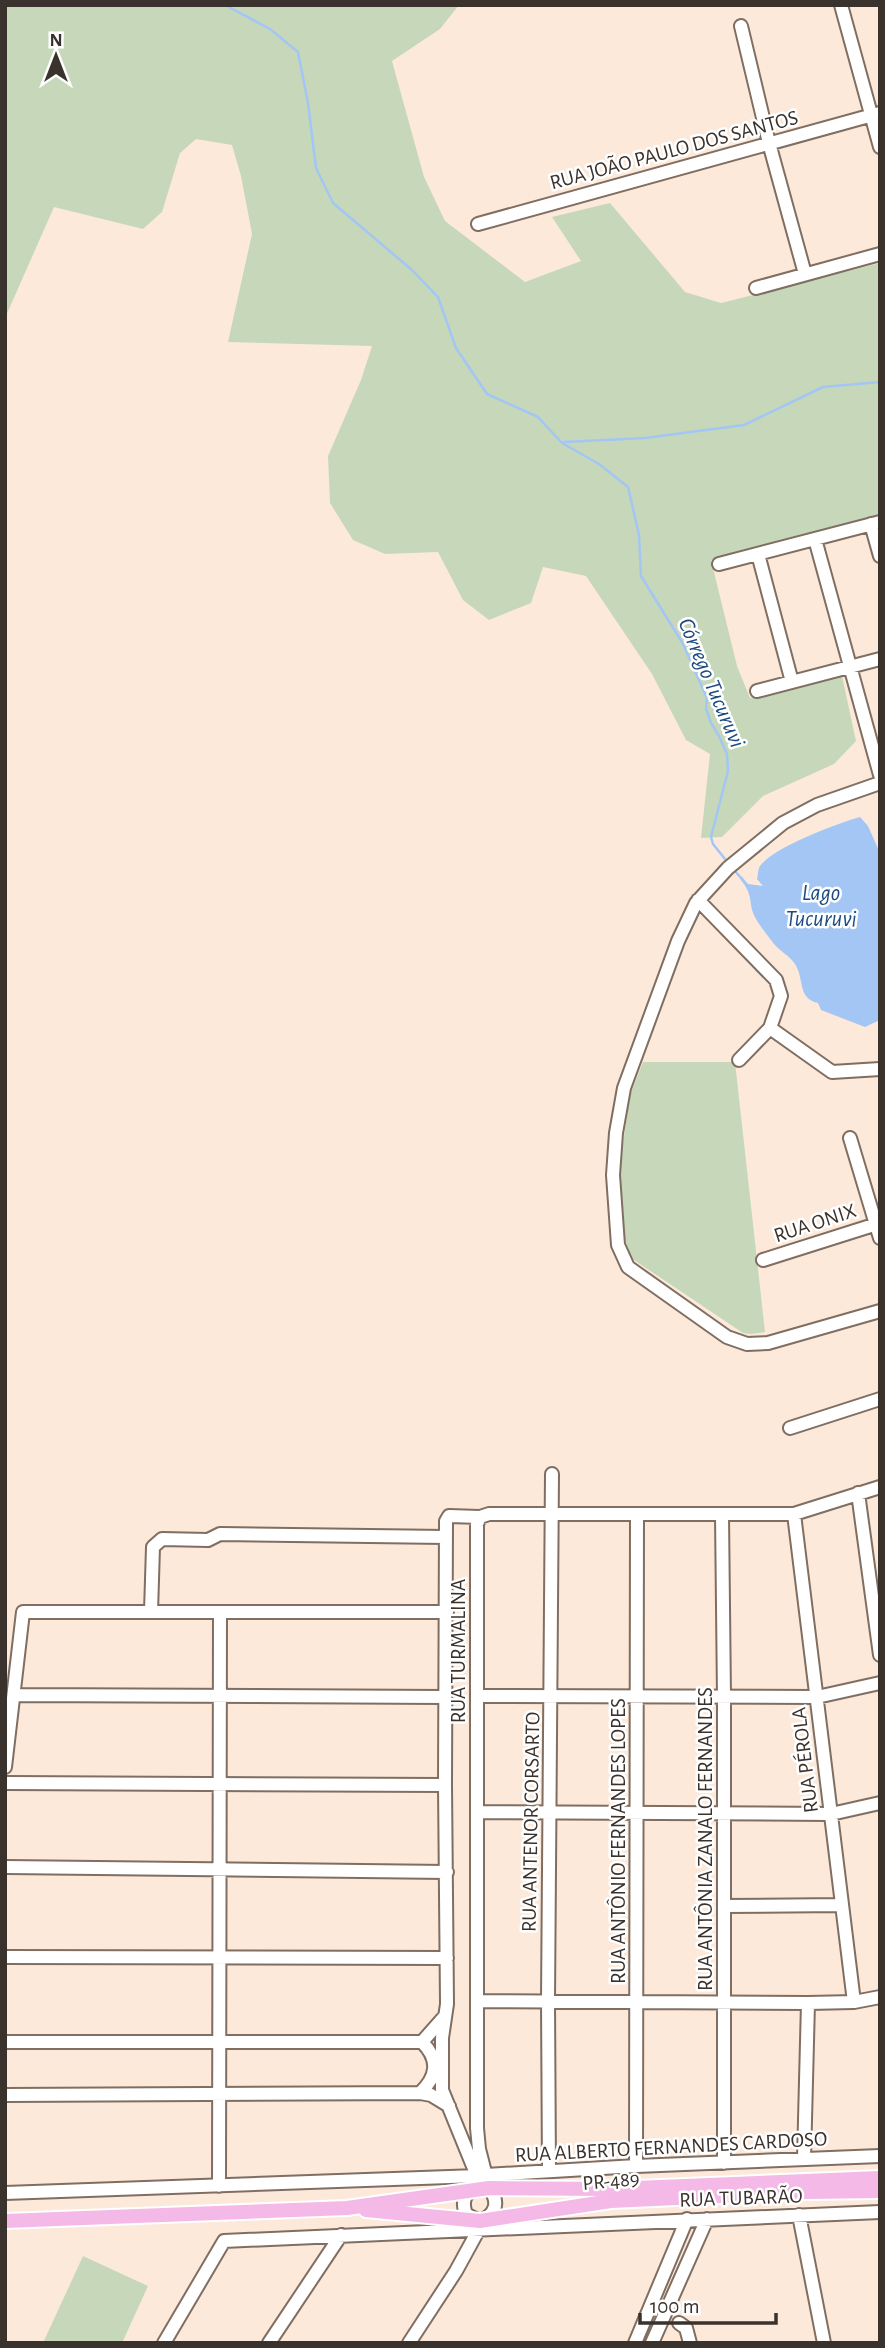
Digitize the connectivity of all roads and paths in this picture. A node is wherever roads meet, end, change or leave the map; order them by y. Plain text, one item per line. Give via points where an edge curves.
1 (841, 5) edge
2 (741, 26) dead end
3 (875, 115) edge
4 (769, 143) junction
5 (880, 148) edge
6 (478, 224) dead end
7 (880, 254) edge
8 (805, 274) junction
9 (756, 288) dead end
10 (876, 523) edge
11 (815, 539) junction
12 (758, 554) junction
13 (880, 556) edge
14 (719, 564) dead end
15 (880, 659) edge
16 (850, 667) junction
17 (792, 682) junction
18 (757, 691) dead end
19 (874, 734) edge
20 (880, 775) edge
21 (880, 783) edge
22 (698, 900) junction
23 (770, 1028) junction
24 (739, 1060) dead end
25 (880, 1069) edge
26 (850, 1138) dead end
27 (878, 1223) edge
28 (880, 1238) edge
29 (763, 1260) dead end
30 (880, 1311) edge
31 (880, 1399) edge
32 (790, 1428) dead end
33 (552, 1474) dead end
34 (880, 1487) edge
35 (858, 1493) junction
36 (794, 1514) junction
37 (552, 1515) junction
38 (722, 1515) junction
39 (637, 1516) junction
40 (480, 1517) junction
41 (446, 1537) junction
42 (151, 1612) junction
43 (220, 1612) junction
44 (447, 1612) junction
45 (880, 1655) edge
46 (880, 1683) edge
47 (14, 1695) junction
48 (220, 1696) junction
49 (477, 1696) junction
50 (551, 1696) junction
51 (445, 1697) junction
52 (724, 1697) junction
53 (817, 1697) junction
54 (638, 1698) junction
55 (5, 1767) edge
56 (5, 1783) edge
57 (220, 1784) junction
58 (445, 1785) junction
59 (880, 1803) edge
60 (477, 1812) junction
61 (550, 1813) junction
62 (637, 1813) junction
63 (724, 1814) junction
64 (831, 1814) junction
65 (5, 1867) edge
66 (219, 1870) junction
67 (447, 1872) junction
68 (842, 1905) junction
69 (724, 1906) junction
70 (5, 1957) edge
71 (219, 1958) junction
72 (447, 1958) junction
73 (880, 1997) edge
74 (477, 2001) junction
75 (548, 2001) junction
76 (636, 2002) junction
77 (724, 2002) junction
78 (854, 2002) junction
79 (808, 2003) junction
80 (446, 2014) junction
81 (5, 2042) edge
82 (219, 2042) junction
83 (422, 2042) junction
84 (420, 2093) junction
85 (5, 2095) edge
86 (219, 2095) junction
87 (449, 2106) junction
88 (880, 2156) edge
89 (804, 2159) junction
90 (724, 2163) junction
91 (636, 2166) junction
92 (550, 2171) junction
93 (880, 2178) edge
94 (479, 2181) junction
95 (219, 2186) junction
96 (880, 2191) edge
97 (5, 2193) edge
98 (347, 2208) junction
99 (880, 2212) edge
100 (799, 2215) junction
101 (707, 2219) junction
102 (687, 2220) junction
103 (5, 2221) edge
104 (479, 2225) junction
105 (341, 2235) junction
106 (673, 2318) junction
107 (164, 2343) edge
108 (269, 2343) edge
109 (408, 2343) edge
110 (635, 2343) edge
111 (652, 2343) edge
112 (690, 2343) edge
113 (824, 2343) edge

1 - 3 street
2 - 4 street
3 - 4 street, RUA JOÃO PAULO DOS SANTOS
3 - 5 street
4 - 6 street, RUA JOÃO PAULO DOS SANTOS
4 - 8 street
7 - 8 street
8 - 9 street
10 - 11 street
10 - 13 street
11 - 12 street
11 - 16 street
12 - 14 street
12 - 17 street
15 - 16 street
16 - 17 street
16 - 19 street
17 - 18 street
19 - 20 street
21 - 22 street via 799,813 731,865
22 - 23 street via 776,980 782,996
22 - 30 street via 624,1088 613,1175 618,1245 628,1267 716,1331 740,1343 768,1343
23 - 24 street
23 - 25 street via 832,1072
26 - 27 street
27 - 28 street
27 - 29 street, RUA ONIX
31 - 32 street
33 - 37 street, RUA ANTENOR CORSARTO
34 - 35 street
35 - 36 street
35 - 45 street
36 - 38 street
36 - 53 street, RUA PÉROLA
37 - 39 street
37 - 40 street
37 - 50 street, RUA ANTENOR CORSARTO
38 - 39 street
38 - 52 street, RUA ANTÔNIA ZANALO FERNANDES
39 - 54 street, RUA ANTÔNIO FERNANDES LOPES
40 - 41 street via 449,1516
40 - 49 street, RUA TURMALINA
41 - 42 street via 220,1534 208,1540 162,1539 153,1547
41 - 44 street
42 - 43 street
42 - 47 street via 23,1612
43 - 44 street
43 - 48 street
44 - 51 street
46 - 53 street
47 - 48 street
47 - 55 street
48 - 51 street
48 - 57 street
49 - 50 street
49 - 60 street, RUA TURMALINA
50 - 54 street
50 - 61 street, RUA ANTENOR CORSARTO
51 - 58 street
52 - 53 street
52 - 54 street
52 - 63 street, RUA ANTÔNIA ZANALO FERNANDES
53 - 64 street, RUA PÉROLA
54 - 62 street, RUA ANTÔNIO FERNANDES LOPES
56 - 57 street
57 - 58 street
57 - 66 street
58 - 67 street
59 - 64 street
60 - 61 street
60 - 74 street, RUA TURMALINA
61 - 62 street
61 - 75 street, RUA ANTENOR CORSARTO
62 - 63 street
62 - 76 street, RUA ANTÔNIO FERNANDES LOPES
63 - 64 street
63 - 69 street, RUA ANTÔNIA ZANALO FERNANDES
64 - 68 street, RUA PÉROLA
65 - 66 street
66 - 67 street
66 - 71 street
67 - 72 street
68 - 69 street
68 - 78 street, RUA PÉROLA
69 - 77 street, RUA ANTÔNIA ZANALO FERNANDES
70 - 71 street
71 - 72 street
71 - 82 street
72 - 80 street
73 - 78 street
74 - 75 street
74 - 94 street, RUA TURMALINA
75 - 76 street
75 - 92 street, RUA ANTENOR CORSARTO
76 - 77 street
76 - 91 street, RUA ANTÔNIO FERNANDES LOPES
77 - 79 street
77 - 90 street, RUA ANTÔNIA ZANALO FERNANDES
78 - 79 street
79 - 89 street
80 - 83 street
80 - 87 street via 442,2090
81 - 82 street
82 - 83 street
82 - 86 street
83 - 84 street via 435,2068 432,2082
84 - 86 street
84 - 87 street
85 - 86 street
86 - 95 street
87 - 94 street
88 - 89 street, RUA ALBERTO FERNANDES CARDOSO
89 - 90 street, RUA ALBERTO FERNANDES CARDOSO
90 - 91 street, RUA ALBERTO FERNANDES CARDOSO
91 - 92 street, RUA ALBERTO FERNANDES CARDOSO
92 - 94 street, RUA ALBERTO FERNANDES CARDOSO
93 - 94 main road, PR-489 / PR-489 via 611,2189
94 - 95 street, RUA ALBERTO FERNANDES CARDOSO
94 - 98 main road, PR-489 / PR-489
94 - 104 street via 465,2196 464,2211
94 - 104 street via 495,2198 496,2206
95 - 97 street, RUA ALBERTO FERNANDES CARDOSO
96 - 104 main road, PR-489 / PR-489 via 611,2201
98 - 103 main road, PR-489 / PR-489
98 - 104 main road, PR-489 / PR-489
99 - 100 street, RUA TUBARÃO
100 - 101 street, RUA TUBARÃO
100 - 113 street
101 - 102 street, RUA TUBARÃO
101 - 106 street
102 - 104 street, RUA TUBARÃO
102 - 110 street
104 - 105 street, RUA TUBARÃO
104 - 109 street via 456,2271
105 - 107 street, RUA TUBARÃO via 224,2241
105 - 108 street
106 - 111 street
106 - 112 street via 686,2328

